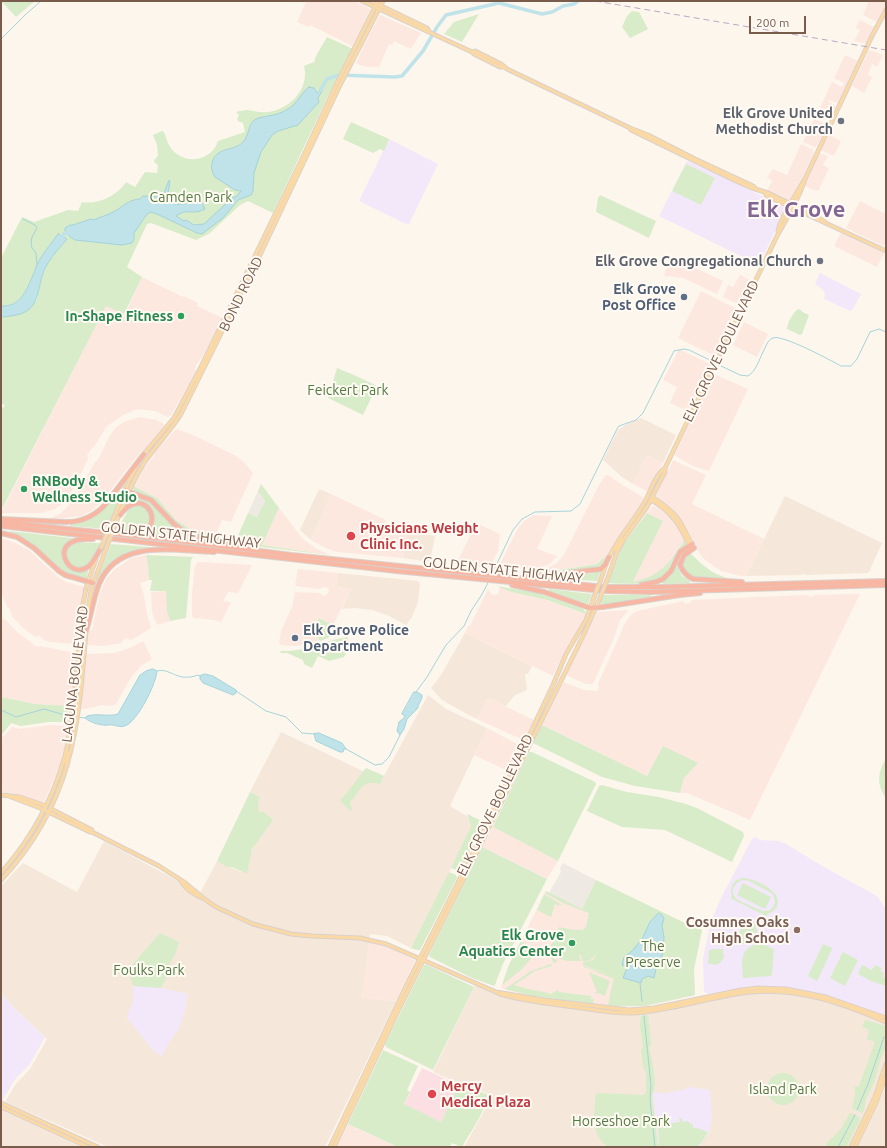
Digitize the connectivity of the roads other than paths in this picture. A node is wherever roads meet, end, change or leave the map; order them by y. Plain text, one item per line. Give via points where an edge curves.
1 (362, 1) edge
2 (371, 1) edge
3 (383, 1) edge
4 (378, 5) edge
5 (886, 10) edge
6 (411, 24) junction
7 (421, 26) junction
8 (876, 30) junction
9 (429, 31) junction
10 (872, 36) junction
11 (872, 41) junction
12 (862, 59) junction
13 (347, 68) junction
14 (339, 84) junction
15 (791, 206) junction
16 (886, 251) edge
17 (223, 322) junction
18 (222, 333) junction
19 (144, 454) junction
20 (665, 468) junction
21 (127, 490) junction
22 (651, 499) junction
23 (647, 507) junction
24 (665, 509) junction
25 (120, 515) junction
26 (674, 518) junction
27 (1, 521) edge
28 (682, 523) junction
29 (113, 524) junction
30 (1, 526) edge
31 (1, 533) edge
32 (115, 534) junction
33 (622, 537) junction
34 (102, 538) junction
35 (692, 547) junction
36 (103, 549) junction
37 (264, 551) junction
38 (251, 554) junction
39 (609, 557) junction
40 (508, 576) junction
41 (495, 581) junction
42 (886, 581) edge
43 (88, 582) junction
44 (93, 583) junction
45 (770, 584) junction
46 (886, 585) edge
47 (622, 587) junction
48 (730, 590) junction
49 (590, 608) junction
50 (596, 608) junction
51 (86, 631) junction
52 (66, 749) junction
53 (67, 767) junction
54 (512, 770) junction
55 (1, 795) edge
56 (505, 796) junction
57 (45, 808) junction
58 (50, 811) junction
59 (73, 824) junction
60 (85, 826) junction
61 (92, 832) junction
62 (1, 873) edge
63 (463, 876) junction
64 (1, 880) edge
65 (182, 881) junction
66 (186, 887) junction
67 (198, 893) junction
68 (203, 898) junction
69 (422, 959) junction
70 (496, 992) junction
71 (886, 1018) edge
72 (886, 1022) edge
73 (886, 1064) edge
74 (886, 1075) edge
75 (1, 1103) edge
76 (1, 1107) edge
77 (88, 1147) edge
78 (98, 1147) edge
79 (330, 1147) edge
80 (334, 1147) edge
81 (851, 1147) edge
82 (855, 1147) edge

1 - 4 main road
2 - 4 main road
3 - 4 main road, BOND ROAD
4 - 6 main road
4 - 7 main road
4 - 13 main road, BOND ROAD
4 - 13 main road, BOND ROAD
5 - 8 main road, ELK GROVE BOULEVARD
6 - 7 main road
6 - 9 main road
7 - 9 main road
8 - 10 main road, ELK GROVE BOULEVARD
8 - 11 main road, ELK GROVE BOULEVARD
9 - 15 main road via 502,64
10 - 11 main road
10 - 12 main road, ELK GROVE BOULEVARD
11 - 12 main road, ELK GROVE BOULEVARD
12 - 15 main road, ELK GROVE BOULEVARD
13 - 14 main road, BOND ROAD
14 - 17 main road, BOND ROAD
14 - 18 main road, BOND ROAD
15 - 16 main road
15 - 20 main road, ELK GROVE BOULEVARD
17 - 18 main road
17 - 19 main road, BOND ROAD via 175,416
18 - 21 main road, BOND ROAD via 181,414
19 - 21 main road, BOND ROAD
19 - 27 highway via 104,506 87,518 74,522
20 - 22 main road, ELK GROVE BOULEVARD
20 - 33 main road, ELK GROVE BOULEVARD
21 - 25 main road, BOND ROAD
21 - 29 main road, LAGUNA BOULEVARD
21 - 37 highway via 154,502 187,534
22 - 23 main road, ELK GROVE BOULEVARD
22 - 24 main road
22 - 28 main road via 675,514
23 - 24 main road via 654,504
23 - 33 main road, ELK GROVE BOULEVARD
24 - 26 main road
25 - 29 main road, BOND ROAD
25 - 32 highway via 129,506 139,503 148,507 152,520 143,531
26 - 28 main road
26 - 35 main road
27 - 32 highway, GOLDEN STATE HIGHWAY
28 - 35 main road
29 - 36 main road, LAGUNA BOULEVARD, bridge
30 - 34 highway, GOLDEN STATE HIGHWAY
31 - 43 highway via 17,537 29,544 65,575
32 - 37 highway, GOLDEN STATE HIGHWAY
33 - 39 main road, ELK GROVE BOULEVARD
33 - 50 main road, ELK GROVE BOULEVARD, bridge
34 - 36 highway via 73,541 66,548 64,558 74,569 84,569
34 - 38 highway, GOLDEN STATE HIGHWAY
35 - 45 highway via 684,555 680,565 688,577
35 - 47 highway via 680,552 670,572 663,579
36 - 43 main road, LAGUNA BOULEVARD
36 - 44 main road
37 - 40 highway, GOLDEN STATE HIGHWAY
38 - 41 highway, GOLDEN STATE HIGHWAY
38 - 51 highway via 151,550 138,551 126,556 111,565 100,582
39 - 40 highway via 602,568 559,574
39 - 49 main road, ELK GROVE BOULEVARD, bridge
40 - 47 highway, GOLDEN STATE HIGHWAY
41 - 48 highway, GOLDEN STATE HIGHWAY via 604,591
41 - 49 highway via 544,592
42 - 45 highway, GOLDEN STATE HIGHWAY
43 - 44 highway
43 - 52 main road, LAGUNA BOULEVARD via 83,604 73,713
44 - 51 main road, LAGUNA BOULEVARD
45 - 47 highway, GOLDEN STATE HIGHWAY
46 - 48 highway, GOLDEN STATE HIGHWAY
48 - 50 highway
49 - 50 highway
49 - 54 main road, ELK GROVE BOULEVARD
50 - 56 main road, ELK GROVE BOULEVARD
51 - 53 main road, LAGUNA BOULEVARD via 78,715
52 - 53 main road
52 - 57 main road, LAGUNA BOULEVARD via 56,784
53 - 58 main road, LAGUNA BOULEVARD
54 - 56 main road
54 - 63 main road, ELK GROVE BOULEVARD
55 - 57 main road
56 - 63 main road, ELK GROVE BOULEVARD
57 - 58 main road
57 - 62 main road, LAGUNA BOULEVARD
58 - 59 main road
58 - 60 main road
58 - 64 main road, LAGUNA BOULEVARD via 26,849
59 - 60 main road
59 - 61 main road
60 - 61 main road
61 - 65 main road via 160,866
63 - 69 main road, ELK GROVE BOULEVARD
63 - 69 main road, ELK GROVE BOULEVARD via 457,893
65 - 66 main road
65 - 67 main road
66 - 67 main road
66 - 68 main road
67 - 68 main road
68 - 69 main road via 229,914 264,928 302,935 369,940 393,946
69 - 70 main road
69 - 79 main road, ELK GROVE BOULEVARD via 377,1045
69 - 80 main road, ELK GROVE BOULEVARD
70 - 71 main road via 629,1010 654,1008 741,990 786,989 826,997
70 - 72 main road via 529,1001 626,1013 654,1011 752,992 786,992 824,1000
73 - 81 main road via 875,1097
74 - 82 main road
75 - 78 main road
76 - 77 main road

